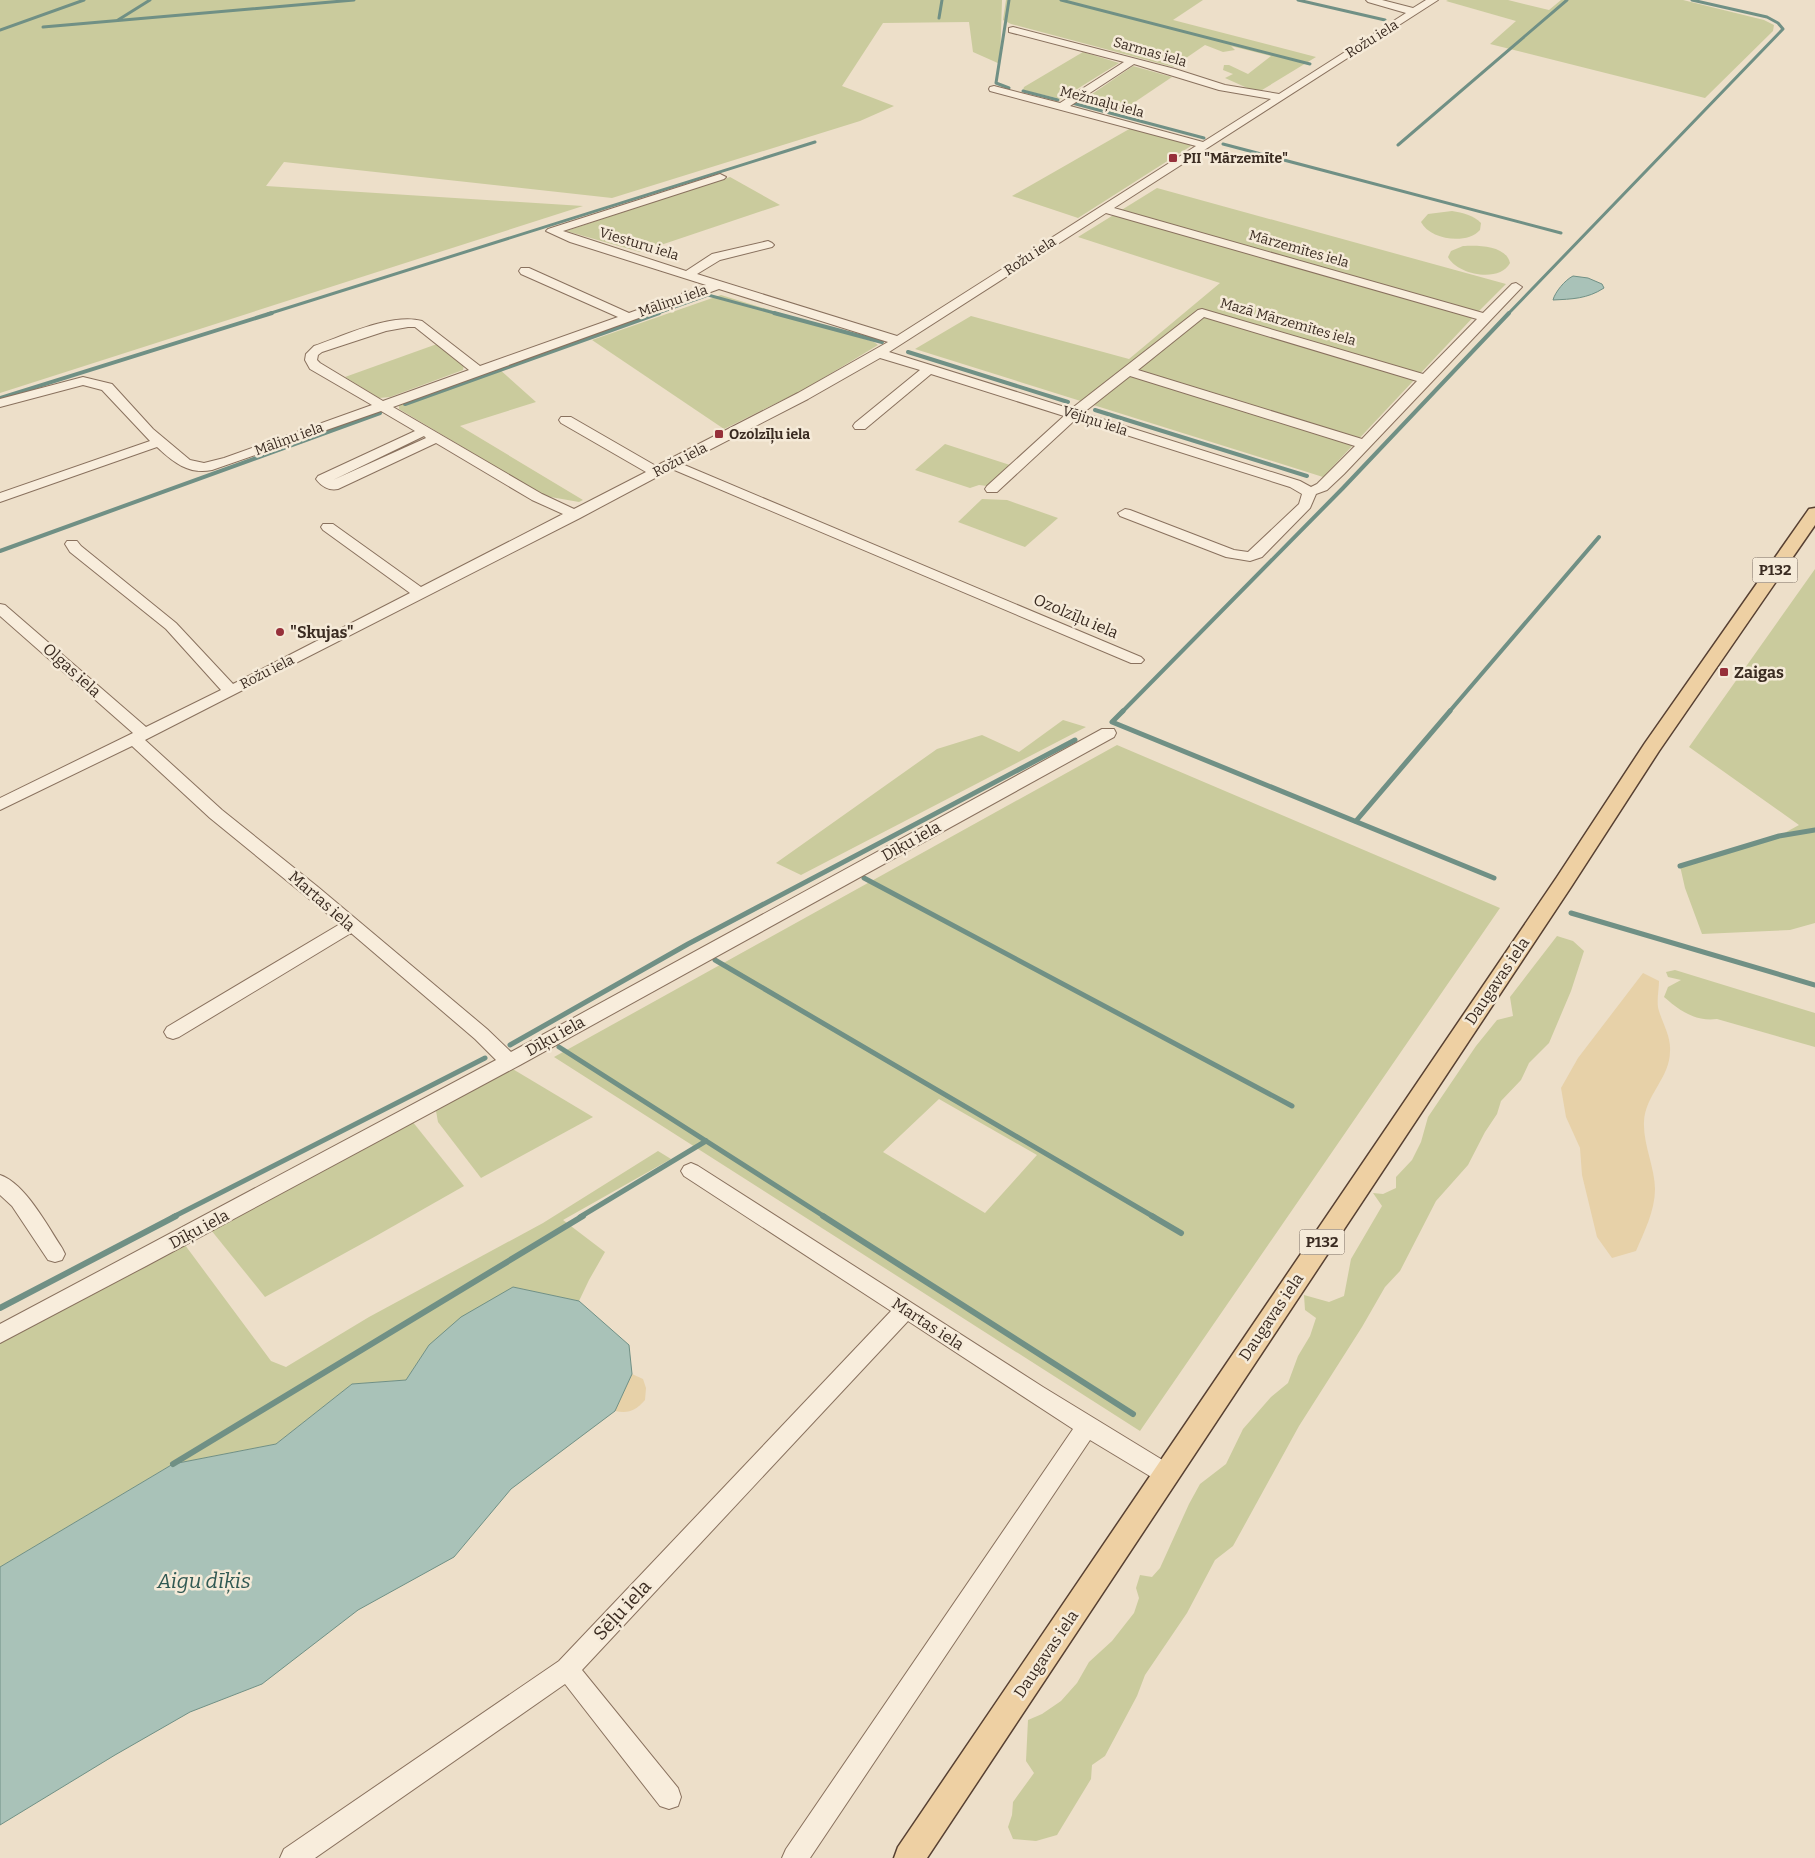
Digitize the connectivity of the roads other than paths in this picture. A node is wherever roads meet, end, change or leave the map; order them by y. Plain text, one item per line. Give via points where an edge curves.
1 (1371, 0) edge
2 (1433, 0) edge
3 (1415, 12) junction
4 (1013, 30) dead end
5 (1132, 60) junction
6 (994, 90) dead end
7 (1279, 98) junction
8 (1062, 107) junction
9 (1203, 145) junction
10 (720, 176) dead end
11 (1104, 209) junction
12 (768, 244) dead end
13 (525, 271) dead end
14 (688, 274) junction
15 (718, 285) junction
16 (1516, 287) dead end
17 (628, 317) junction
18 (1486, 318) junction
19 (899, 341) junction
20 (879, 353) junction
21 (929, 369) junction
22 (477, 370) junction
23 (1128, 371) junction
24 (1426, 378) junction
25 (0, 403) edge
26 (382, 404) junction
27 (1074, 414) junction
28 (566, 420) dead end
29 (860, 426) dead end
30 (430, 434) junction
31 (159, 442) junction
32 (1364, 444) junction
33 (671, 464) junction
34 (656, 472) junction
35 (992, 489) dead end
36 (1310, 492) junction
37 (0, 498) edge
38 (546, 502) junction
39 (595, 504) junction
40 (1815, 513) edge
41 (1125, 514) dead end
42 (575, 515) junction
43 (328, 527) dead end
44 (72, 544) dead end
45 (420, 593) junction
46 (0, 608) edge
47 (1136, 660) dead end
48 (231, 691) junction
49 (1108, 733) dead end
50 (138, 736) junction
51 (0, 805) edge
52 (350, 926) junction
53 (173, 1032) dead end
54 (512, 1060) junction
55 (691, 1170) dead end
56 (0, 1183) edge
57 (55, 1254) dead end
58 (906, 1309) junction
59 (0, 1334) edge
60 (1086, 1428) junction
61 (1166, 1474) junction
62 (567, 1669) junction
63 (669, 1797) dead end
64 (293, 1858) edge
65 (796, 1858) edge
66 (909, 1858) edge

1 - 3 street
2 - 3 street, Rožu iela
3 - 7 street, Rožu iela
4 - 5 street, Sarmas iela
5 - 7 street, Sarmas iela via 1223,88
5 - 8 street
6 - 8 street, Mežmaļu iela
7 - 9 street, Rožu iela
8 - 9 street, Mežmaļu iela
9 - 11 street, Rožu iela
10 - 14 street, Viesturu iela via 552,231
11 - 18 street, Mārzemītes iela
11 - 19 street, Rožu iela
12 - 14 street via 716,256
13 - 17 street
14 - 15 street, Viesturu iela
15 - 17 street, Māliņu iela
15 - 19 street, Māliņu iela
16 - 18 street
17 - 22 street, Māliņu iela
18 - 24 street
19 - 20 street, Rožu iela
20 - 21 street, Vējiņu iela
20 - 33 street, Rožu iela via 804,396
21 - 27 street, Vējiņu iela
21 - 29 street
22 - 26 street, Māliņu iela
22 - 26 street via 412,322 318,349 312,354 315,366
23 - 24 street, Mazā Mārzemītes iela via 1202,314
23 - 27 street
23 - 32 street
24 - 32 street
25 - 31 street via 83,381 107,387
26 - 30 street
26 - 31 street, Māliņu iela via 216,465 194,467 184,463
27 - 35 street
27 - 36 street, Vējiņu iela via 1295,484
28 - 34 street
30 - 30 street via 333,486 323,480
30 - 38 street
31 - 37 street
32 - 36 street via 1322,488
33 - 34 street, Rožu iela
33 - 47 street, Ozolzīļu iela
34 - 39 street, Rožu iela
36 - 41 street via 1305,505 1257,554 1250,557 1231,554
38 - 39 street
38 - 42 street
39 - 42 street, Rožu iela
40 - 61 main road, Daugavas iela / P132 via 1652,747
42 - 45 street, Rožu iela
43 - 45 street
44 - 48 street via 171,626
45 - 48 street, Rožu iela
46 - 50 street, Olgas iela
48 - 50 street, Rožu iela
49 - 54 street, Dīķu iela
50 - 51 street, Rožu iela
50 - 52 street, Martas iela via 216,814
52 - 53 street
52 - 54 street, Martas iela via 481,1034 501,1055
54 - 59 street, Dīķu iela
55 - 58 street, Martas iela
56 - 57 street via 19,1201
58 - 60 street, Martas iela
58 - 62 street, Sēļu iela
60 - 61 street, Martas iela
60 - 65 street
61 - 66 main road, Daugavas iela / P132
62 - 63 street
62 - 64 street, Sēļu iela

